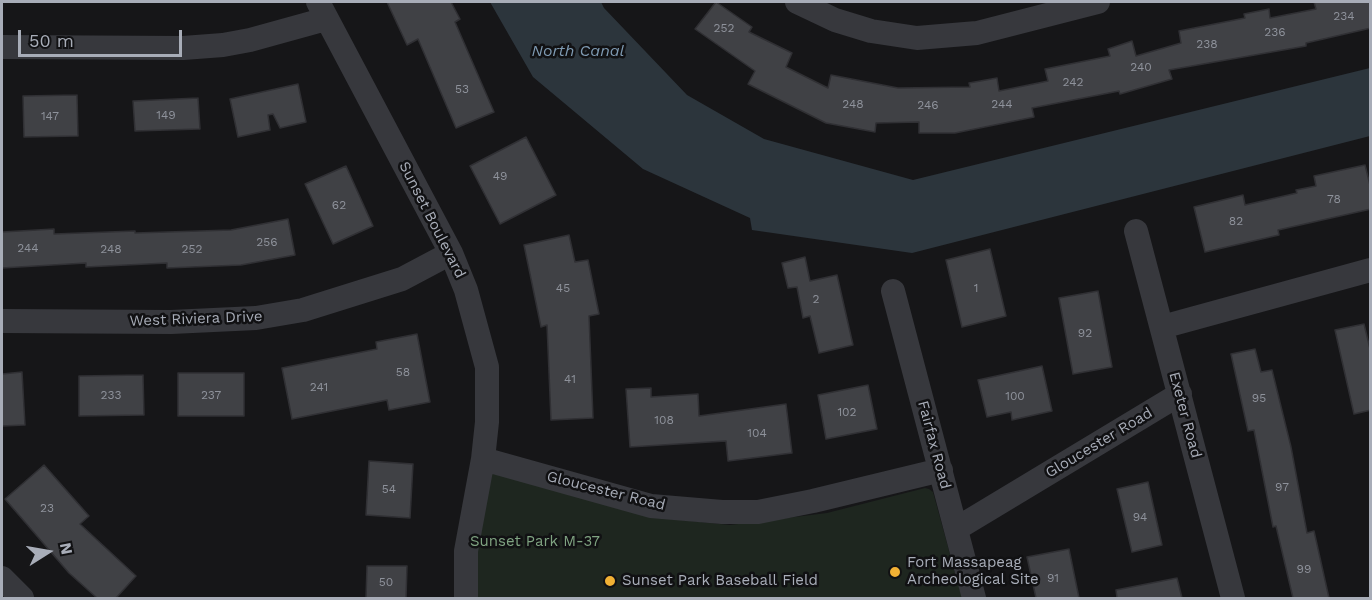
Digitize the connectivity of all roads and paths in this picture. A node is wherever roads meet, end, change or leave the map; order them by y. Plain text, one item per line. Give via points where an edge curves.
1 (797, 2) edge
2 (1098, 2) edge
3 (322, 10) edge
4 (2, 47) edge
5 (1136, 231) dead end
6 (451, 253) junction
7 (1371, 270) edge
8 (893, 291) dead end
9 (2, 321) edge
10 (1162, 327) junction
11 (1179, 394) junction
12 (483, 459) junction
13 (941, 470) junction
14 (956, 529) junction
15 (2, 578) edge
16 (22, 598) edge
17 (466, 598) edge
18 (974, 598) edge
19 (1233, 598) edge

1 - 2 street via 871,31 917,38 977,33
3 - 4 street via 250,40 223,45
3 - 6 street, Sunset Boulevard
5 - 10 street, Exeter Road
6 - 9 street, West Riviera Drive via 402,279 303,310 256,318
6 - 12 street, Sunset Boulevard via 466,290 487,368
7 - 10 street
8 - 13 street, Fairfax Road
10 - 11 street, Exeter Road
11 - 14 street, Gloucester Road
11 - 19 street, Exeter Road
12 - 13 street, Gloucester Road via 651,506 722,513 758,512
12 - 17 street, Sunset Boulevard via 466,551
13 - 14 street, Fairfax Road
14 - 18 street, Fairfax Road
15 - 16 street

